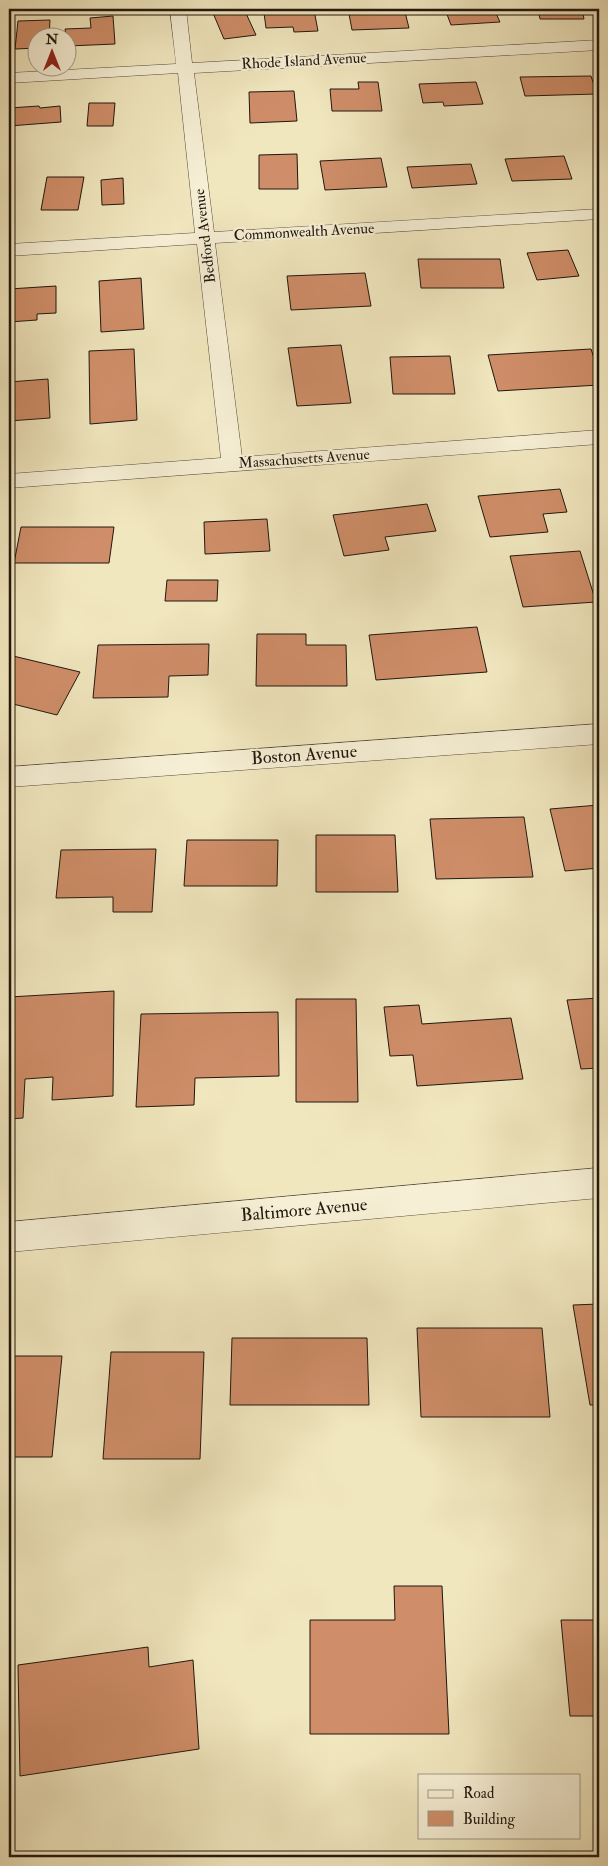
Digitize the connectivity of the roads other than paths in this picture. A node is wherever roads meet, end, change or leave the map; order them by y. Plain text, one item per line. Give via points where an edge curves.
1 (178, 9) edge
2 (599, 45) edge
3 (185, 68) junction
4 (9, 78) edge
5 (599, 214) edge
6 (205, 238) junction
7 (9, 250) edge
8 (599, 437) edge
9 (232, 464) junction
10 (9, 481) edge
11 (599, 734) edge
12 (9, 777) edge
13 (599, 1183) edge
14 (9, 1236) edge

1 - 3 street, Bedford Avenue
2 - 3 street, Rhode Island Avenue
3 - 4 street, Rhode Island Avenue
3 - 6 street, Bedford Avenue
5 - 6 street, Commonwealth Avenue
6 - 7 street, Commonwealth Avenue
6 - 9 street, Bedford Avenue
8 - 9 street, Massachusetts Avenue
9 - 10 street, Massachusetts Avenue
11 - 12 street, Boston Avenue
13 - 14 street, Baltimore Avenue

